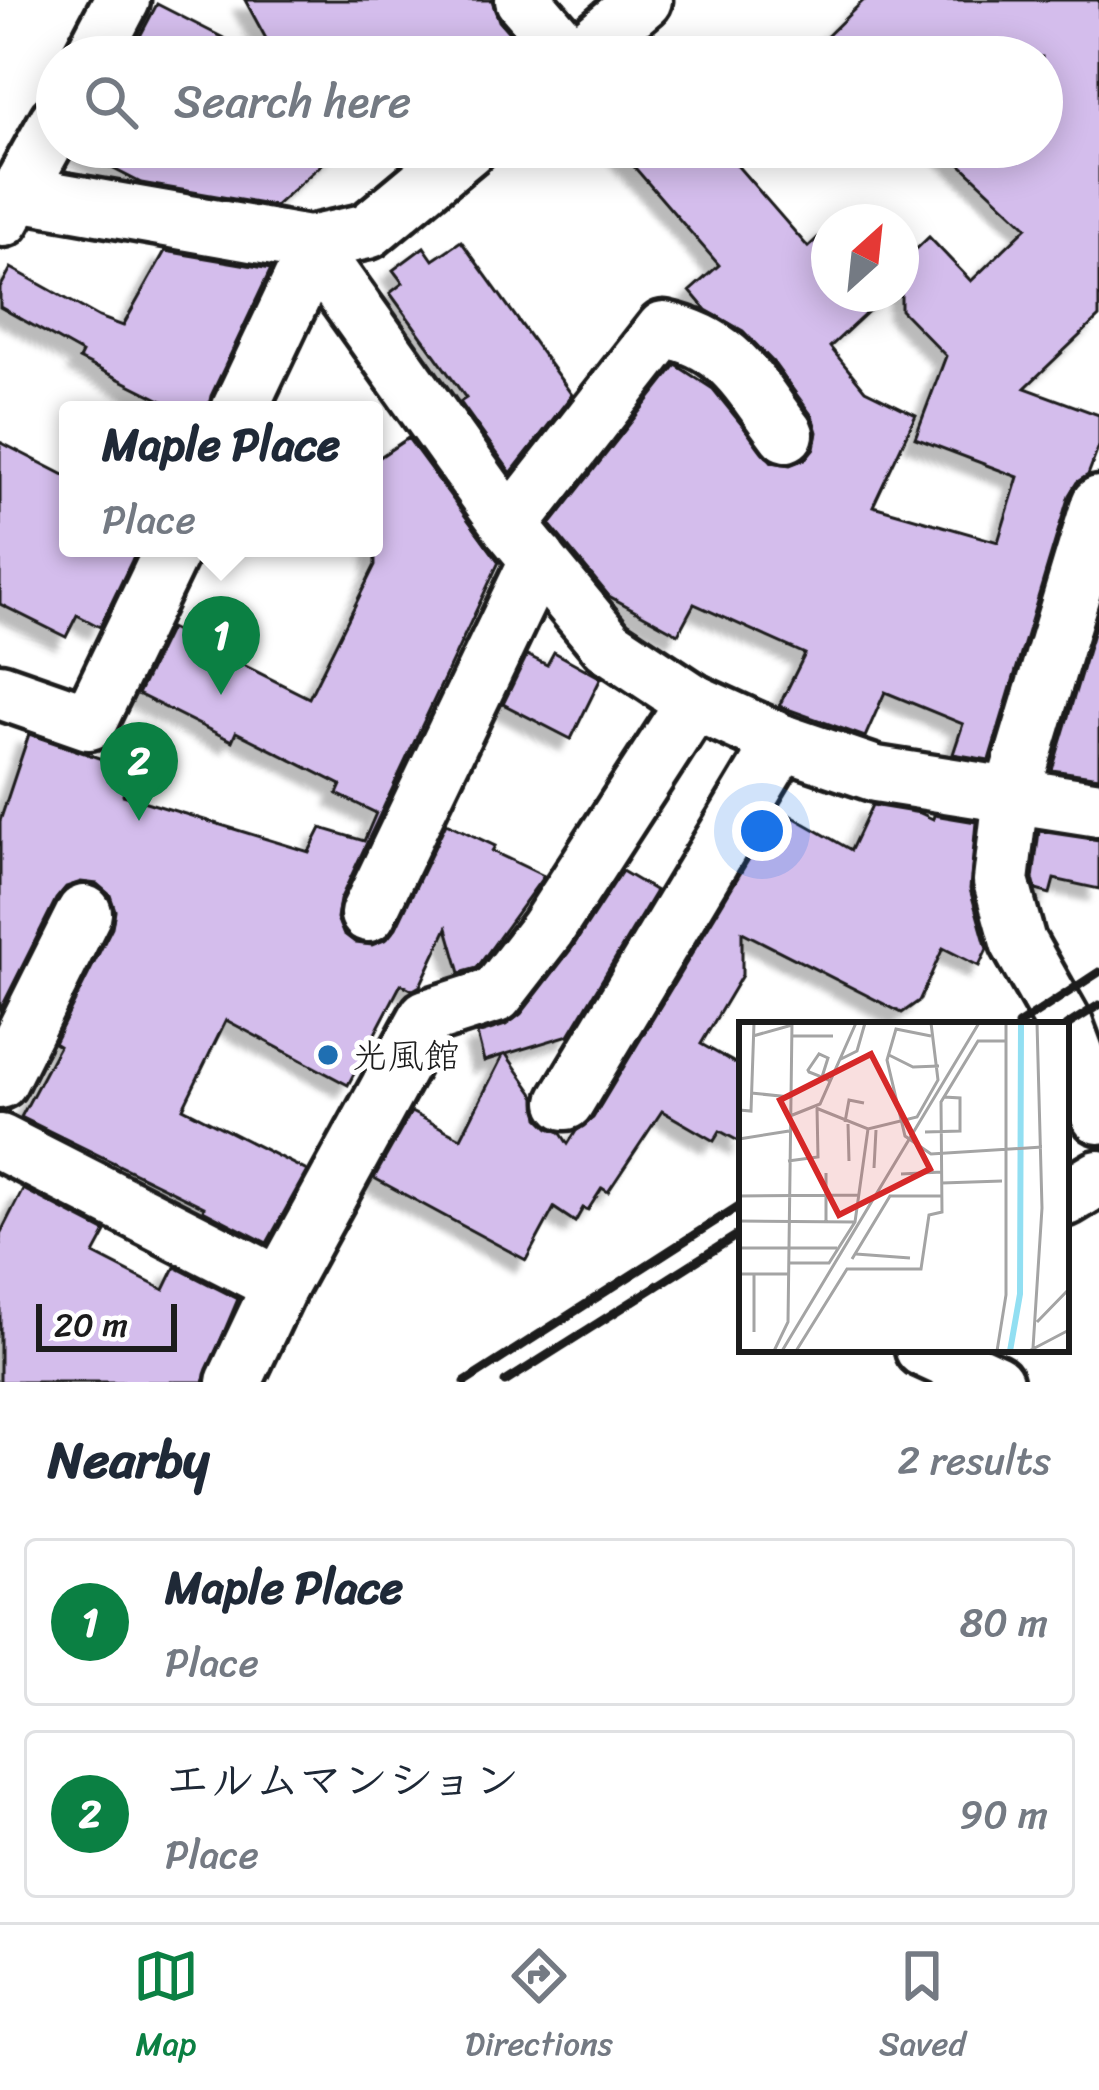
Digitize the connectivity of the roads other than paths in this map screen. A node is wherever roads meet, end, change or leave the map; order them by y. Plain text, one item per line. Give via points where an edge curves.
1 (523, 0) edge
2 (644, 0) edge
3 (555, 36) edge
4 (600, 36) edge
5 (36, 160) edge
6 (444, 168) edge
7 (9, 208) edge
8 (312, 249) junction
9 (243, 401) edge
10 (786, 434) dead end
11 (1099, 504) edge
12 (524, 542) junction
13 (168, 557) edge
14 (0, 691) edge
15 (694, 702) junction
16 (782, 742) junction
17 (1011, 796) junction
18 (1099, 809) edge
19 (84, 914) dead end
20 (368, 914) dead end
21 (1063, 1022) edge
22 (1069, 1037) edge
23 (0, 1081) edge
24 (566, 1102) dead end
25 (1099, 1116) edge
26 (0, 1142) edge
27 (1099, 1178) edge
28 (1069, 1196) edge
29 (280, 1285) junction
30 (930, 1352) edge
31 (234, 1382) edge
32 (995, 1382) edge

1 - 3 street
2 - 4 street
5 - 7 street
6 - 8 street via 368,231
7 - 8 street
8 - 9 street
8 - 12 street
10 - 12 street via 725,353 664,329
11 - 17 street
12 - 15 street via 608,645
12 - 20 street
13 - 14 street via 89,722
15 - 16 street
15 - 29 street via 496,995 427,1017
16 - 17 street via 876,774
16 - 24 street
17 - 18 street
17 - 21 street via 1001,881 1018,942
19 - 23 street
22 - 25 street
26 - 29 street
27 - 28 street
29 - 31 street
30 - 32 street

